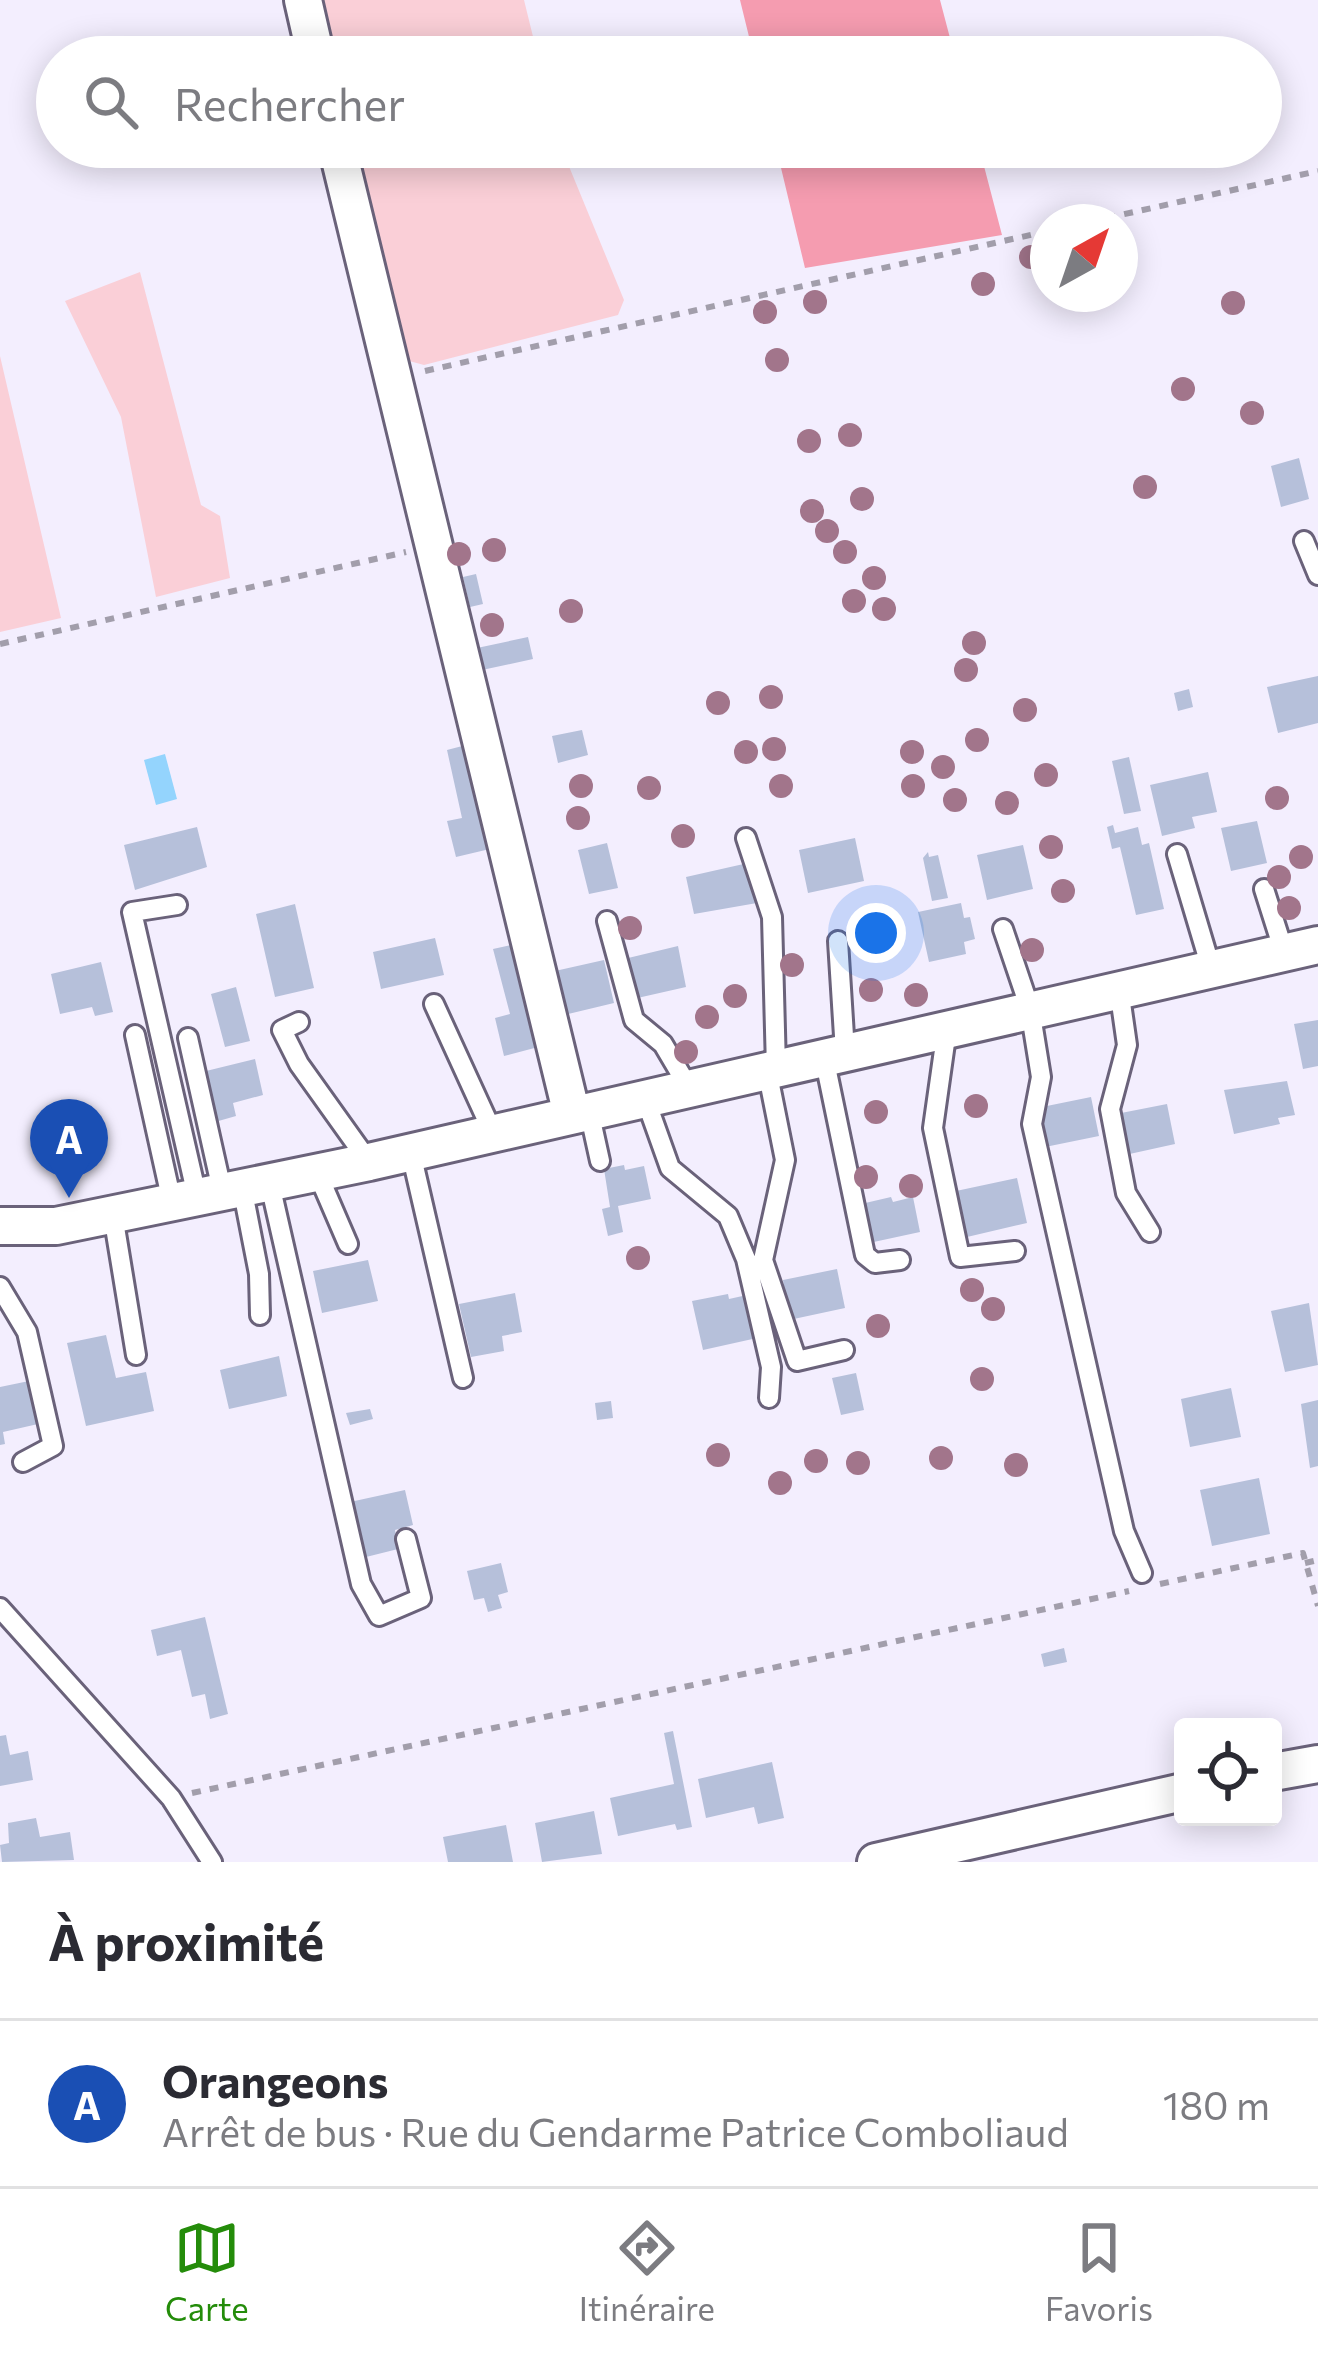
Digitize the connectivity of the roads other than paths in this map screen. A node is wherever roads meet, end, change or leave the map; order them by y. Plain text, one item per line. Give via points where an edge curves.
1 (303, 0) edge
2 (311, 36) edge
3 (342, 168) edge
4 (1304, 541) dead end
5 (1318, 575) edge
6 (746, 838) dead end
7 (1177, 854) dead end
8 (1264, 890) dead end
9 (177, 905) dead end
10 (607, 921) dead end
11 (1003, 928) dead end
12 (838, 941) dead end
13 (1301, 949) edge
14 (1211, 968) junction
15 (1119, 989) junction
16 (434, 1004) dead end
17 (1030, 1010) junction
18 (299, 1022) dead end
19 (946, 1029) junction
20 (135, 1035) dead end
21 (188, 1038) dead end
22 (835, 1054) junction
23 (771, 1069) junction
24 (689, 1088) junction
25 (645, 1098) junction
26 (580, 1113) junction
27 (493, 1133) junction
28 (411, 1153) junction
29 (600, 1161) dead end
30 (368, 1162) junction
31 (317, 1172) junction
32 (220, 1191) junction
33 (113, 1216) junction
34 (0, 1226) edge
35 (1150, 1232) dead end
36 (348, 1244) dead end
37 (1015, 1251) dead end
38 (900, 1260) dead end
39 (0, 1286) edge
40 (260, 1315) dead end
41 (844, 1350) dead end
42 (136, 1355) dead end
43 (463, 1378) dead end
44 (769, 1398) dead end
45 (23, 1462) dead end
46 (406, 1539) dead end
47 (1142, 1573) dead end
48 (0, 1608) edge
49 (1318, 1764) edge
50 (1282, 1770) edge
51 (1174, 1794) edge
52 (212, 1862) edge
53 (876, 1862) edge

1 - 2 street
3 - 26 street
4 - 5 lane
6 - 23 lane via 772,917
7 - 14 lane
8 - 13 lane
9 - 32 lane via 132,912
10 - 24 lane via 634,1020 663,1044
11 - 17 lane
12 - 22 lane
13 - 14 street
14 - 15 street
15 - 17 street
15 - 35 lane via 1127,1045 1110,1109 1126,1193
16 - 27 lane
17 - 19 street
17 - 47 lane via 1041,1077 1032,1124 1124,1531
18 - 30 lane via 282,1030 298,1064
19 - 22 street
19 - 37 lane via 933,1128 960,1257
20 - 32 lane
21 - 32 lane
22 - 23 street
22 - 38 lane via 865,1255 875,1263
23 - 24 street
23 - 41 lane via 785,1160 763,1260 797,1361
24 - 25 street
25 - 26 street
25 - 44 lane via 670,1168 728,1216 746,1259 770,1367
26 - 27 street
26 - 29 lane
27 - 28 street
28 - 30 street
28 - 43 lane
30 - 31 street
31 - 32 street
31 - 36 lane
32 - 33 street
32 - 40 lane via 259,1274
32 - 46 lane via 379,1616 421,1598
33 - 34 street
33 - 42 lane
39 - 45 lane via 27,1332 53,1446
48 - 52 lane via 171,1798
49 - 50 street
51 - 53 street

